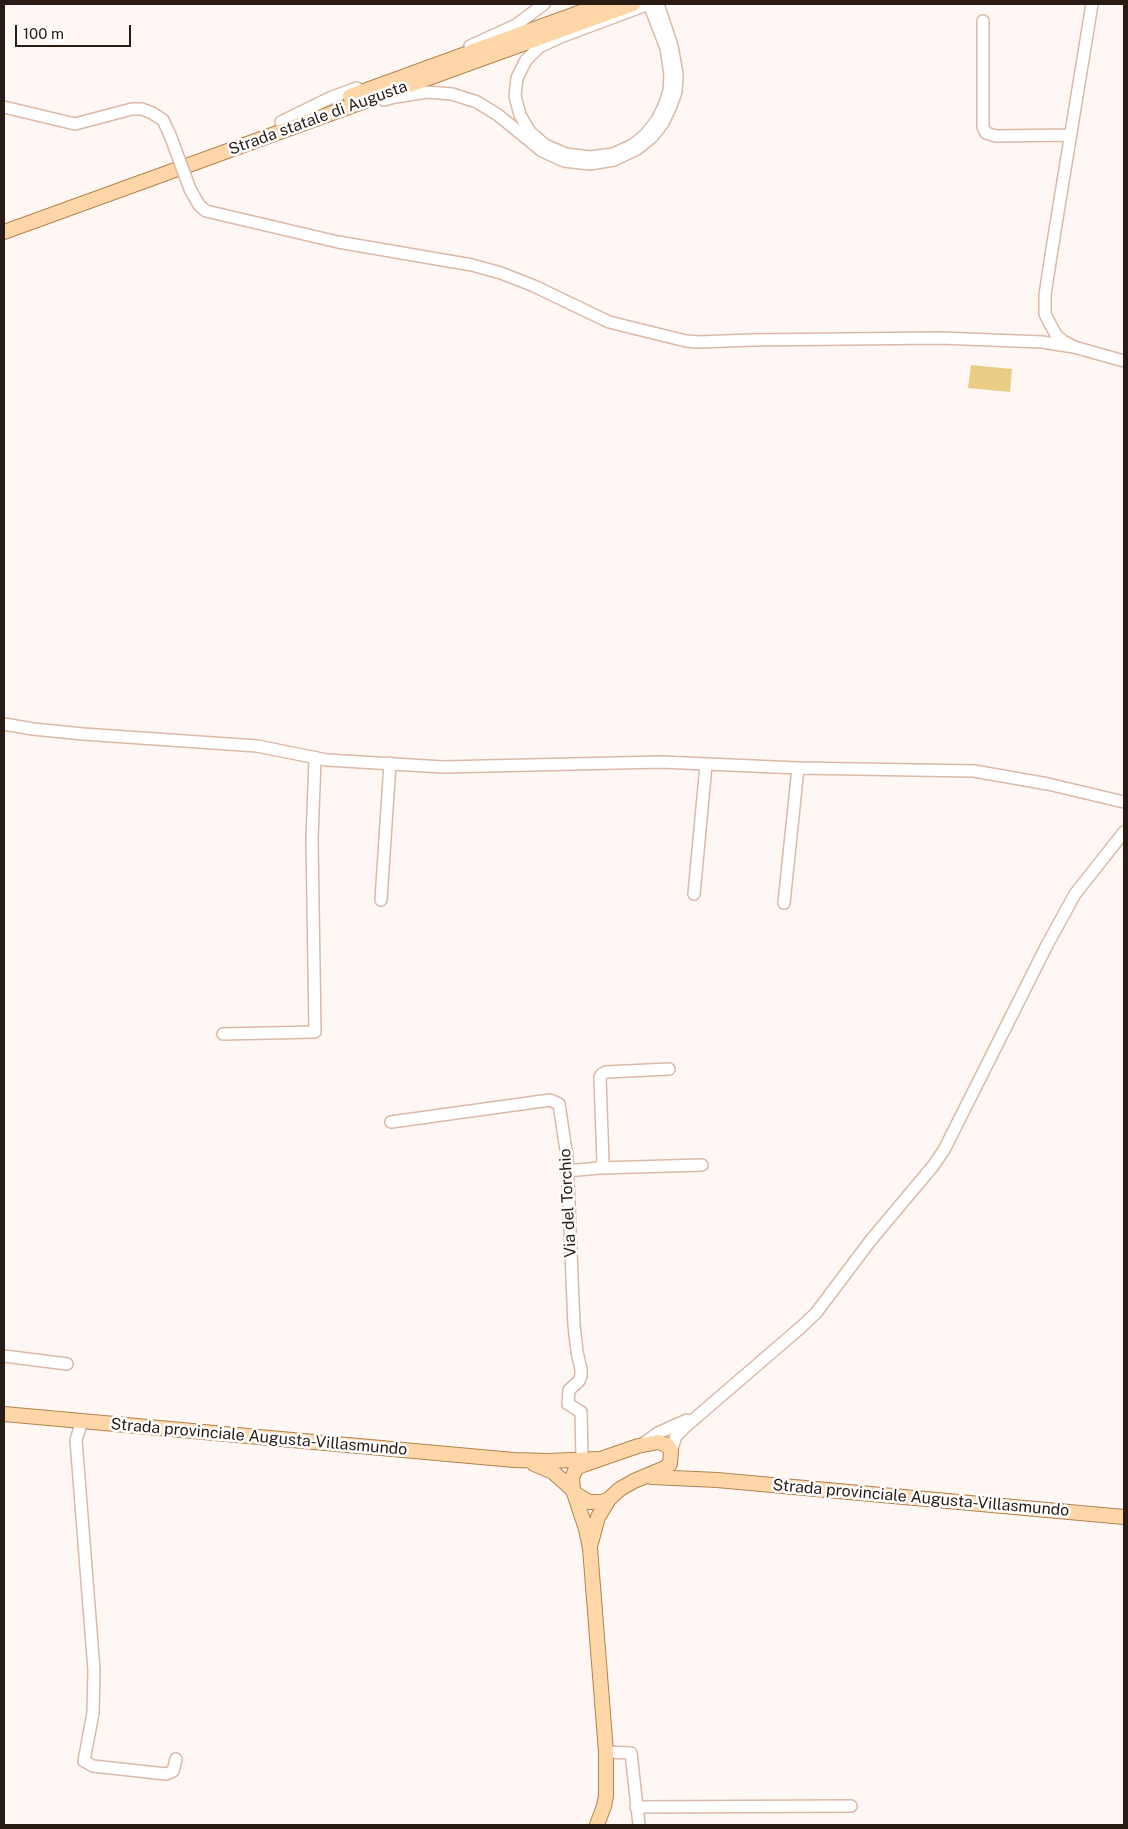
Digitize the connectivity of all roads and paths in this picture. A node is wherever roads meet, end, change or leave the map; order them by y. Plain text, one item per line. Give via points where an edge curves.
1 (544, 4) edge
2 (603, 4) edge
3 (633, 4) edge
4 (649, 4) edge
5 (658, 4) edge
6 (1092, 4) edge
7 (983, 21) dead end
8 (661, 24) junction
9 (4, 107) edge
10 (281, 122) junction
11 (1071, 135) junction
12 (230, 150) junction
13 (4, 222) edge
14 (4, 232) edge
15 (1045, 314) junction
16 (1042, 342) junction
17 (1074, 347) junction
18 (1124, 361) edge
19 (4, 724) edge
20 (314, 759) junction
21 (390, 763) junction
22 (706, 765) junction
23 (798, 768) junction
24 (1124, 802) edge
25 (1124, 832) edge
26 (694, 894) dead end
27 (382, 900) dead end
28 (784, 902) dead end
29 (223, 1034) dead end
30 (669, 1069) dead end
31 (391, 1122) dead end
32 (702, 1165) dead end
33 (599, 1168) junction
34 (567, 1171) junction
35 (4, 1356) edge
36 (67, 1364) dead end
37 (4, 1414) edge
38 (700, 1414) junction
39 (82, 1421) junction
40 (638, 1446) junction
41 (671, 1453) junction
42 (590, 1459) junction
43 (514, 1460) junction
44 (644, 1478) junction
45 (717, 1480) junction
46 (574, 1492) junction
47 (610, 1499) junction
48 (1124, 1517) edge
49 (590, 1548) junction
50 (606, 1752) junction
51 (176, 1759) dead end
52 (852, 1806) dead end
53 (636, 1807) junction
54 (597, 1825) edge
55 (639, 1825) edge

1 - 10 street via 516,26 466,48 332,97
2 - 10 main road, Strada statale di Augusta
3 - 12 main road, Strada statale di Augusta
4 - 8 street
4 - 8 street via 564,36 539,48 526,60 517,78 515,96 520,115 530,132 545,145 566,154 590,157 613,154 646,134 657,120 669,92 668,60
5 - 8 street
6 - 11 street
7 - 11 street via 986,133 996,136
8 - 12 street via 672,46 676,92 663,123 652,137 638,150 614,160 590,164 564,160 542,151 477,102 452,94 427,92 395,97 277,139
9 - 16 street, bridge via 75,124 142,109 163,120 194,199 206,211 338,242 502,273 610,322 686,341 940,338
10 - 13 main road, Strada statale di Augusta
11 - 15 street via 1045,295
12 - 14 main road, Strada statale di Augusta
15 - 16 street
15 - 17 street via 1056,335
16 - 17 street
17 - 18 street
19 - 20 street via 83,734 257,746
20 - 21 street
20 - 29 street via 315,1032
21 - 22 street via 443,766 661,762
21 - 27 street
22 - 23 street
22 - 26 street
23 - 24 street via 974,770
23 - 28 street
25 - 38 street via 1075,894 933,1166 816,1313
30 - 33 street via 602,1074 603,1163
31 - 34 street, Via del Torchio via 550,1100 559,1104
32 - 33 street
33 - 34 street
34 - 42 street, Via del Torchio via 574,1325 582,1369 579,1381 569,1390 568,1404 581,1412
35 - 36 street
37 - 39 main road, Strada provinciale Augusta-Villasmundo
38 - 40 street
38 - 41 street via 676,1436
39 - 43 main road, Strada provinciale Augusta-Villasmundo
39 - 51 street via 76,1440 94,1670 93,1713 84,1761 93,1766 166,1774 174,1771
40 - 41 main road via 658,1442 667,1445
40 - 42 main road
41 - 44 main road via 670,1464
41 - 45 main road via 688,1471
42 - 43 main road
42 - 46 main road via 576,1468 572,1478
43 - 46 main road via 548,1468
44 - 45 main road
44 - 47 main road via 620,1489
45 - 48 main road, Strada provinciale Augusta-Villasmundo
46 - 47 main road via 589,1502
46 - 49 main road
47 - 49 main road via 598,1516
49 - 50 main road
50 - 53 street via 631,1753
50 - 54 main road via 606,1796
52 - 53 street
53 - 55 street

